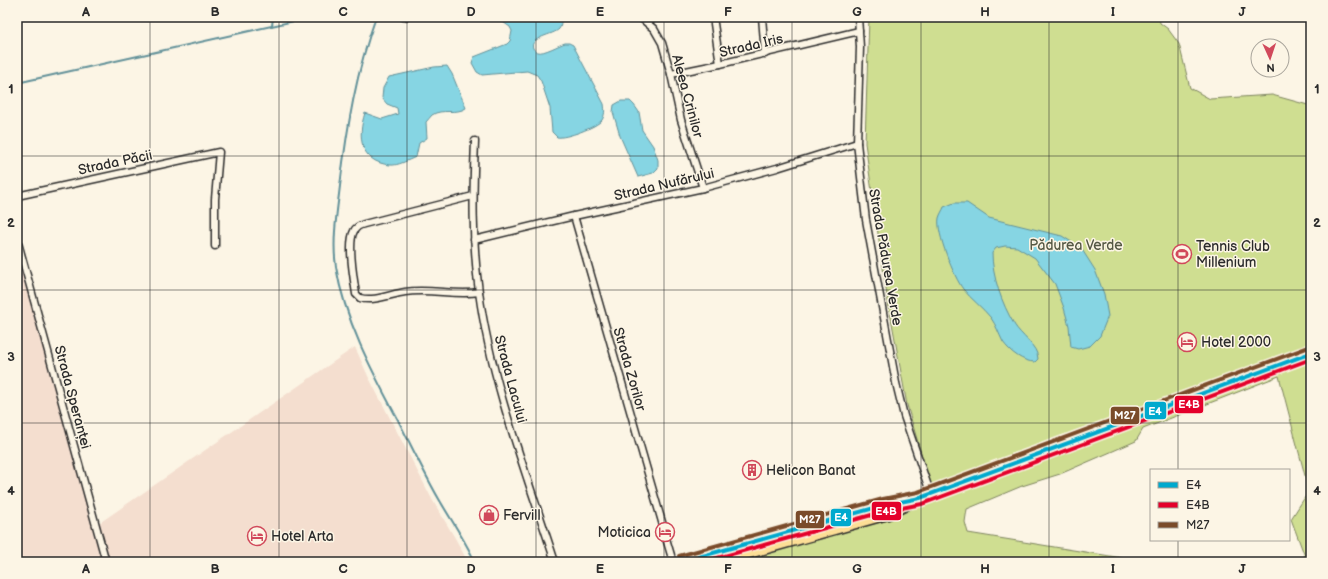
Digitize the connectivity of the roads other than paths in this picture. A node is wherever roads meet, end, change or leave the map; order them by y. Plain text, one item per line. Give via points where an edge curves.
1 (640, 17) edge
2 (713, 17) edge
3 (762, 17) edge
4 (858, 17) edge
5 (859, 31) junction
6 (765, 54) junction
7 (720, 64) junction
8 (671, 74) junction
9 (475, 141) dead end
10 (857, 143) junction
11 (704, 188) junction
12 (17, 196) edge
13 (473, 196) junction
14 (574, 216) junction
15 (17, 239) edge
16 (474, 240) junction
17 (215, 246) dead end
18 (479, 292) junction
19 (1311, 353) edge
20 (931, 494) junction
21 (920, 498) junction
22 (106, 562) edge
23 (555, 562) edge
24 (673, 562) edge
25 (681, 562) edge
26 (717, 562) edge

1 - 8 street, Aleea Crinilor via 657,33
2 - 7 street
3 - 6 street
4 - 5 street, Strada Pădurea Verde
5 - 6 street, Strada Iris
5 - 10 street, Strada Pădurea Verde
6 - 7 street, Strada Iris
7 - 8 street, Strada Iris
8 - 11 street, Aleea Crinilor via 681,120
9 - 13 street, Strada Lacului
10 - 11 street, Strada Nufărului
10 - 20 street, Strada Pădurea Verde via 866,220 893,372
11 - 14 street, Strada Nufărului
12 - 17 street, Strada Păcii via 218,152
13 - 16 street, Strada Lacului
13 - 18 street via 364,224 354,230 350,244 356,294 360,298 370,299 421,290
14 - 16 street, Strada Nufărului
14 - 24 street, Strada Zorilor
15 - 22 street, Strada Speranței
16 - 18 street, Strada Lacului
18 - 23 street, Strada Lacului via 500,391
19 - 20 main road
20 - 21 main road
21 - 25 main road via 886,505
21 - 26 main road via 888,514

